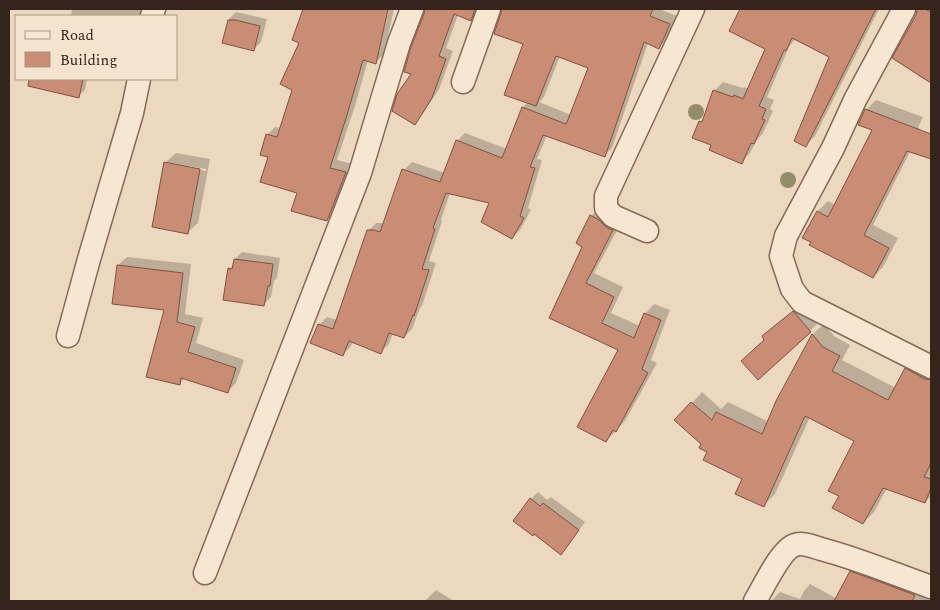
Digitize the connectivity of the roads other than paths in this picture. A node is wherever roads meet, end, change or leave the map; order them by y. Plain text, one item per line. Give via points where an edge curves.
1 (412, 9) edge
2 (489, 9) edge
3 (694, 9) edge
4 (904, 9) edge
5 (139, 80) edge
6 (464, 82) dead end
7 (646, 231) dead end
8 (68, 336) dead end
9 (931, 367) edge
10 (205, 573) dead end
11 (931, 587) edge
12 (755, 601) edge

1 - 10 street via 360,172
2 - 6 street
3 - 7 street via 606,196 606,208 612,216
4 - 9 street via 786,236 781,256 792,289 802,302
5 - 8 street
11 - 12 street via 852,558 796,544 778,561

